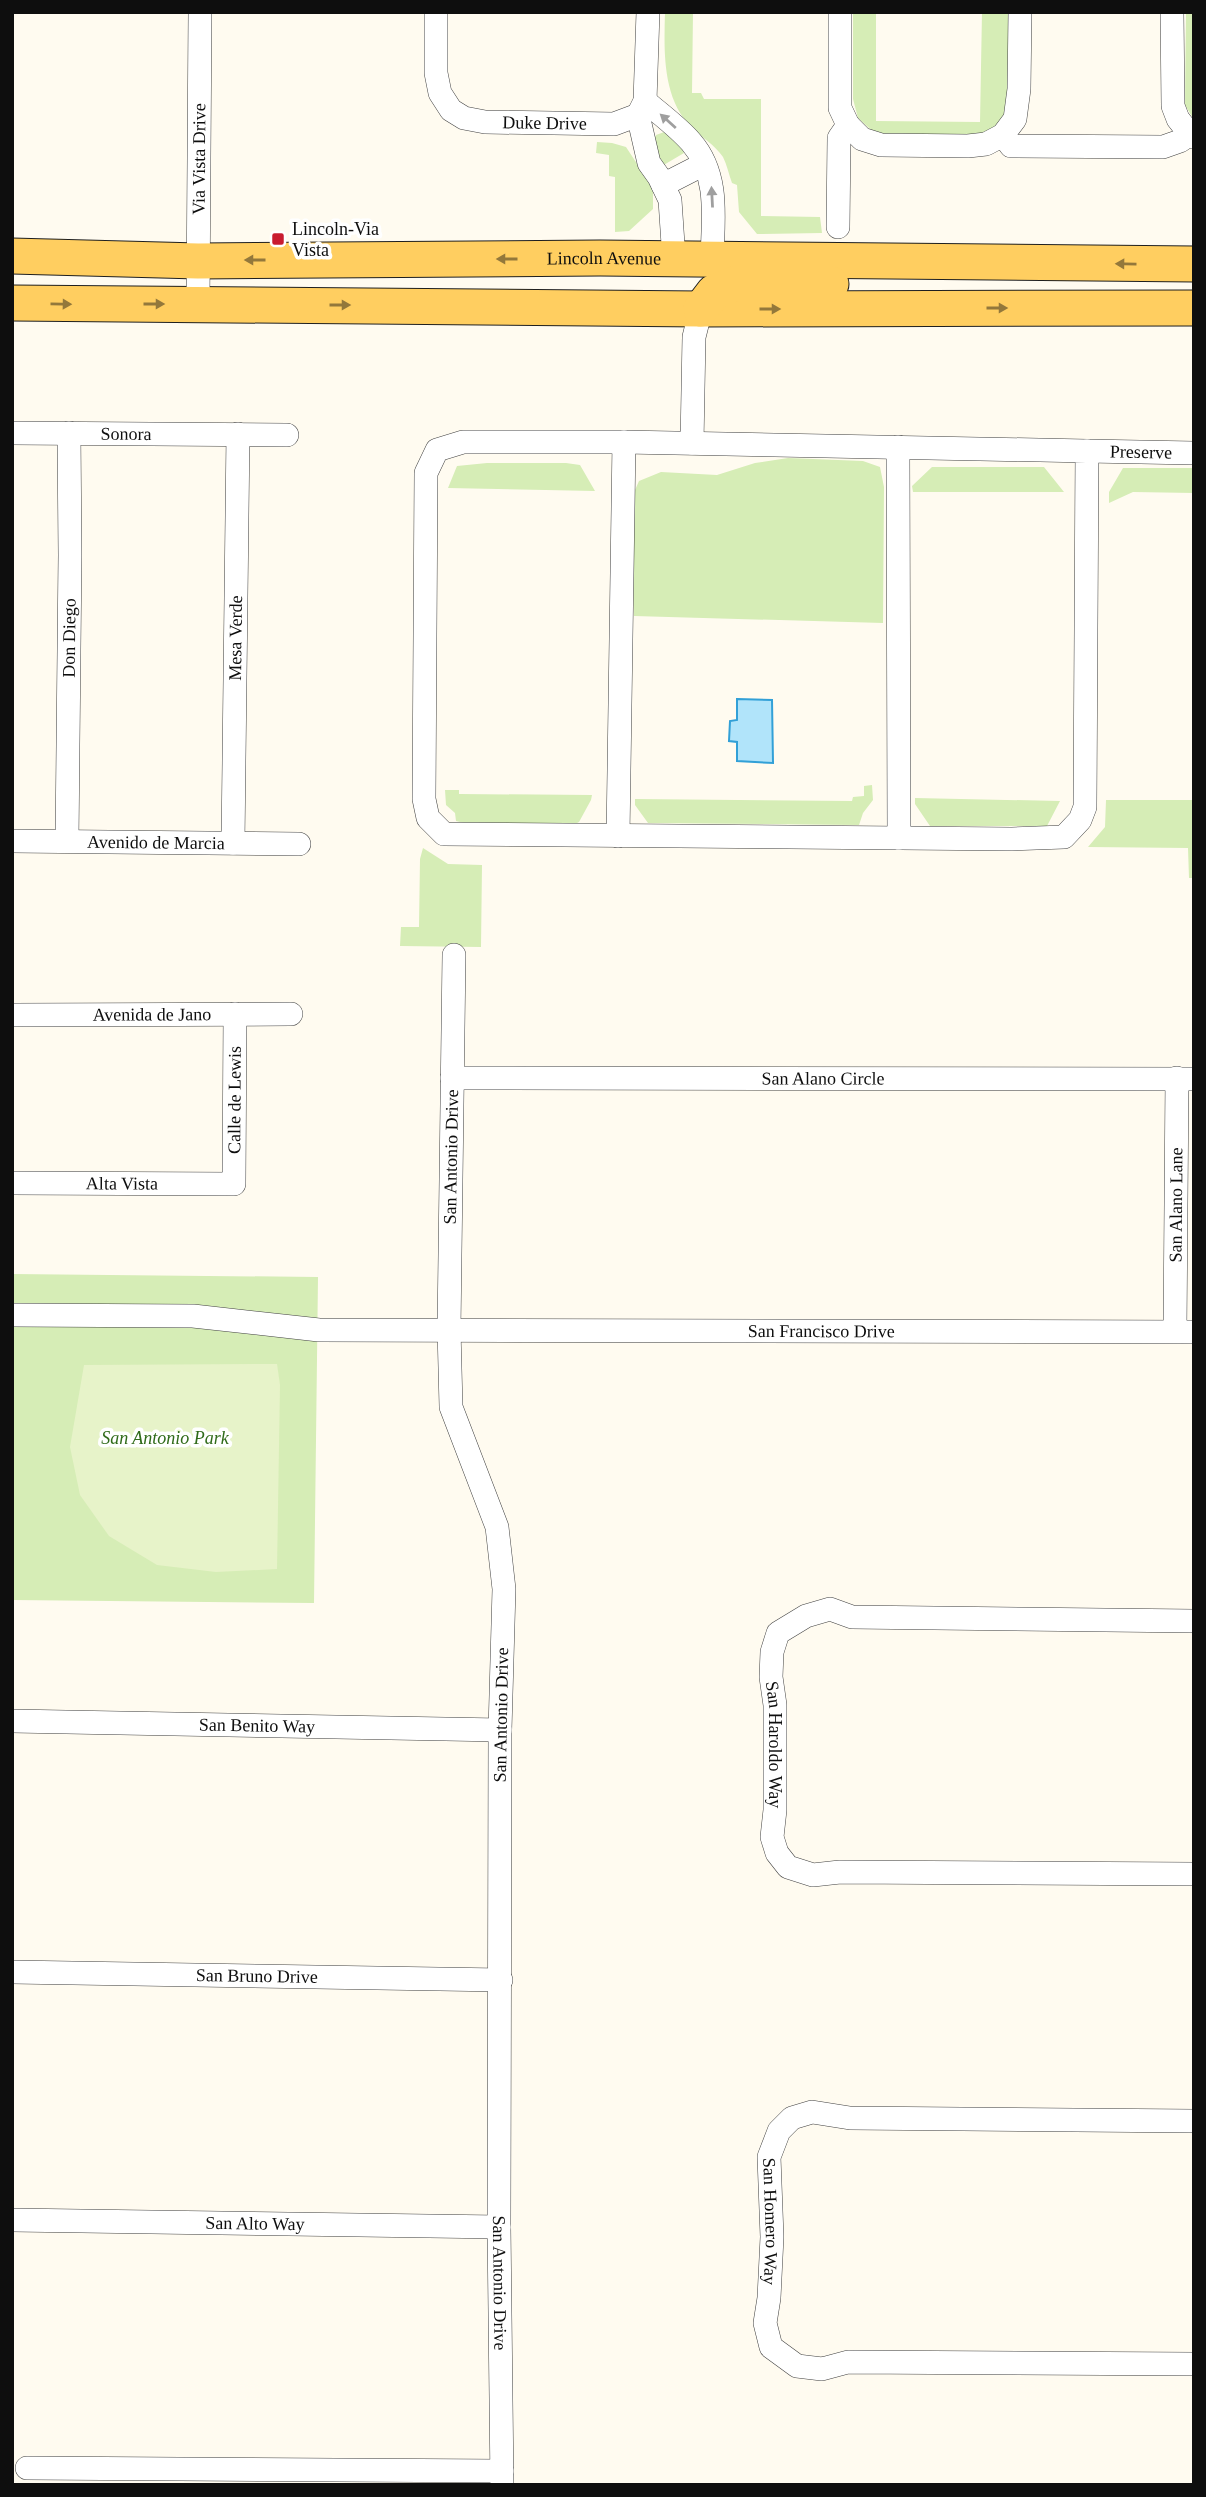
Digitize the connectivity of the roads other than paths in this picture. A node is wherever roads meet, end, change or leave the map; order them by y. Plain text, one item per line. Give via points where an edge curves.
1 (200, 12) edge
2 (436, 12) edge
3 (648, 12) edge
4 (840, 12) edge
5 (1020, 12) edge
6 (1172, 12) edge
7 (642, 108) junction
8 (848, 125) junction
9 (1003, 135) junction
10 (1192, 135) edge
11 (704, 164) junction
12 (663, 185) junction
13 (838, 227) dead end
14 (12, 256) edge
15 (674, 259) junction
16 (712, 259) junction
17 (198, 261) junction
18 (924, 261) junction
19 (1194, 264) edge
20 (12, 303) edge
21 (198, 304) junction
22 (547, 307) junction
23 (1194, 308) edge
24 (701, 309) junction
25 (12, 433) edge
26 (69, 433) junction
27 (238, 435) junction
28 (287, 435) dead end
29 (624, 442) junction
30 (692, 443) junction
31 (898, 447) junction
32 (1087, 452) junction
33 (1194, 453) edge
34 (618, 836) junction
35 (899, 838) junction
36 (12, 841) edge
37 (68, 841) junction
38 (233, 843) junction
39 (299, 844) dead end
40 (454, 955) dead end
41 (235, 1014) junction
42 (291, 1014) dead end
43 (12, 1015) edge
44 (452, 1078) junction
45 (1186, 1079) edge
46 (12, 1183) edge
47 (234, 1184) joint
48 (12, 1315) edge
49 (449, 1329) junction
50 (1184, 1331) edge
51 (1194, 1621) edge
52 (12, 1721) edge
53 (500, 1730) junction
54 (1194, 1874) edge
55 (12, 1972) edge
56 (501, 1980) junction
57 (1194, 2121) edge
58 (12, 2220) edge
59 (499, 2227) junction
60 (1194, 2364) edge
61 (27, 2468) dead end
62 (502, 2478) edge

1 - 17 street, Via Vista Drive
2 - 7 street, Duke Drive via 440,93 450,110 464,118 614,124
3 - 7 street
4 - 8 street via 839,94
5 - 9 street via 1018,99 1015,120
6 - 10 street via 1173,106
11 -> 7 street via 691,141
7 - 12 street via 649,163
8 - 9 street via 862,139 881,145 968,146
8 - 13 street via 839,138
9 - 10 street via 1011,146 1163,147
11 - 12 street
16 -> 11 street via 713,194
12 - 15 street via 670,200
14 - 17 main road, Lincoln Avenue
15 - 16 main road, Lincoln Avenue
15 -> 17 main road, Lincoln Avenue
16 - 18 main road, Lincoln Avenue
16 - 22 main road via 684,283 669,288 592,291
17 - 21 street, Via Vista Drive
19 -> 18 main road, Lincoln Avenue
18 - 24 main road via 889,280 863,284 734,284 714,292
20 -> 21 main road
21 -> 22 main road
22 - 24 main road
24 -> 23 main road
24 - 30 street via 694,337
25 - 26 street, Sonora
26 - 27 street, Sonora
26 - 37 street, Don Diego
27 - 28 street, Sonora
27 - 38 street, Mesa Verde
29 - 30 street, Preserve
29 - 34 street
29 - 34 street, Preserve via 463,442 437,450 426,473 424,799 428,818 444,834
30 - 31 street, Preserve
31 - 32 street, Preserve
31 - 35 street
32 - 33 street, Preserve
32 - 35 street, Preserve via 1085,807 1080,820 1063,837
34 - 35 street, Preserve
36 - 37 street, Avenido de Marcia
37 - 38 street, Avenido de Marcia
38 - 39 street, Avenido de Marcia
40 - 44 street, San Antonio Drive
41 - 42 street, Avenida de Jano
41 - 43 street, Avenida de Jano
41 - 47 street, Calle de Lewis
44 - 45 street, San Alano Circle
44 - 49 street, San Antonio Drive
45 - 50 street, San Alano Lane
46 - 47 street, Alta Vista
48 - 49 street, San Francisco Drive via 193,1316 319,1330
49 - 50 street, San Francisco Drive
49 - 53 street, San Antonio Drive via 451,1407 498,1527 503,1589
51 - 54 street, San Haroldo Way via 852,1617 830,1609 806,1616 778,1633 771,1676 775,1706 772,1837 788,1867 813,1875
52 - 53 street, San Benito Way
53 - 56 street, San Antonio Drive
55 - 56 street, San Bruno Drive
56 - 59 street, San Antonio Drive
57 - 60 street, San Homero Way via 850,2118 812,2112 792,2118 779,2132 769,2157 772,2237 765,2323 771,2347 797,2365 822,2369 848,2362
58 - 59 street, San Alto Way
59 - 62 street, San Antonio Drive
61 - 62 street

